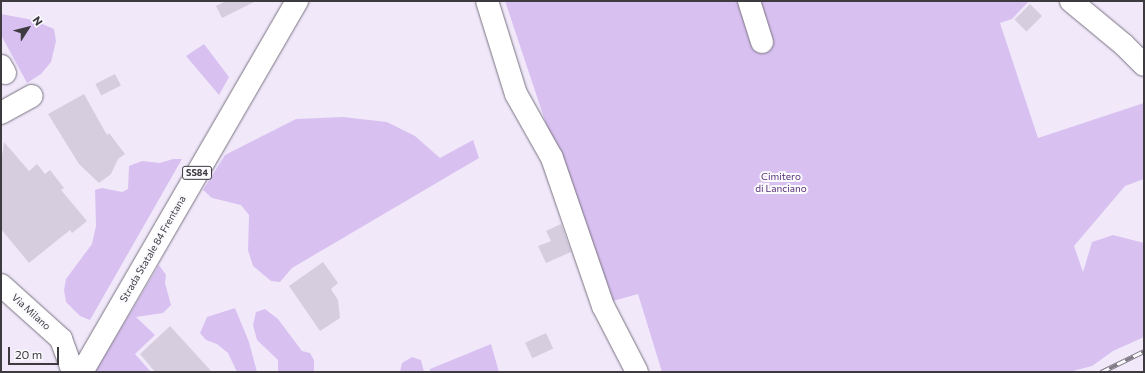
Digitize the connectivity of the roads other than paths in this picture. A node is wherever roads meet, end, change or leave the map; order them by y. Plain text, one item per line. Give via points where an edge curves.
1 (297, 1) edge
2 (487, 1) edge
3 (749, 1) edge
4 (1071, 1) edge
5 (762, 42) dead end
6 (1144, 65) edge
7 (32, 96) dead end
8 (1, 113) edge
9 (1, 285) edge
10 (61, 339) junction
11 (97, 346) junction
12 (73, 372) edge
13 (82, 372) edge
14 (637, 372) edge

1 - 11 main road, Strada Statale 84 Frentana / SS84
2 - 14 main road via 516,94 552,158 603,306
3 - 5 main road
4 - 6 main road via 1124,44
7 - 8 main road
9 - 10 main road, Via Milano
10 - 11 main road, Via Milano
10 - 12 main road, Via Milano
11 - 13 main road, Strada Statale 84 Frentana / SS84

